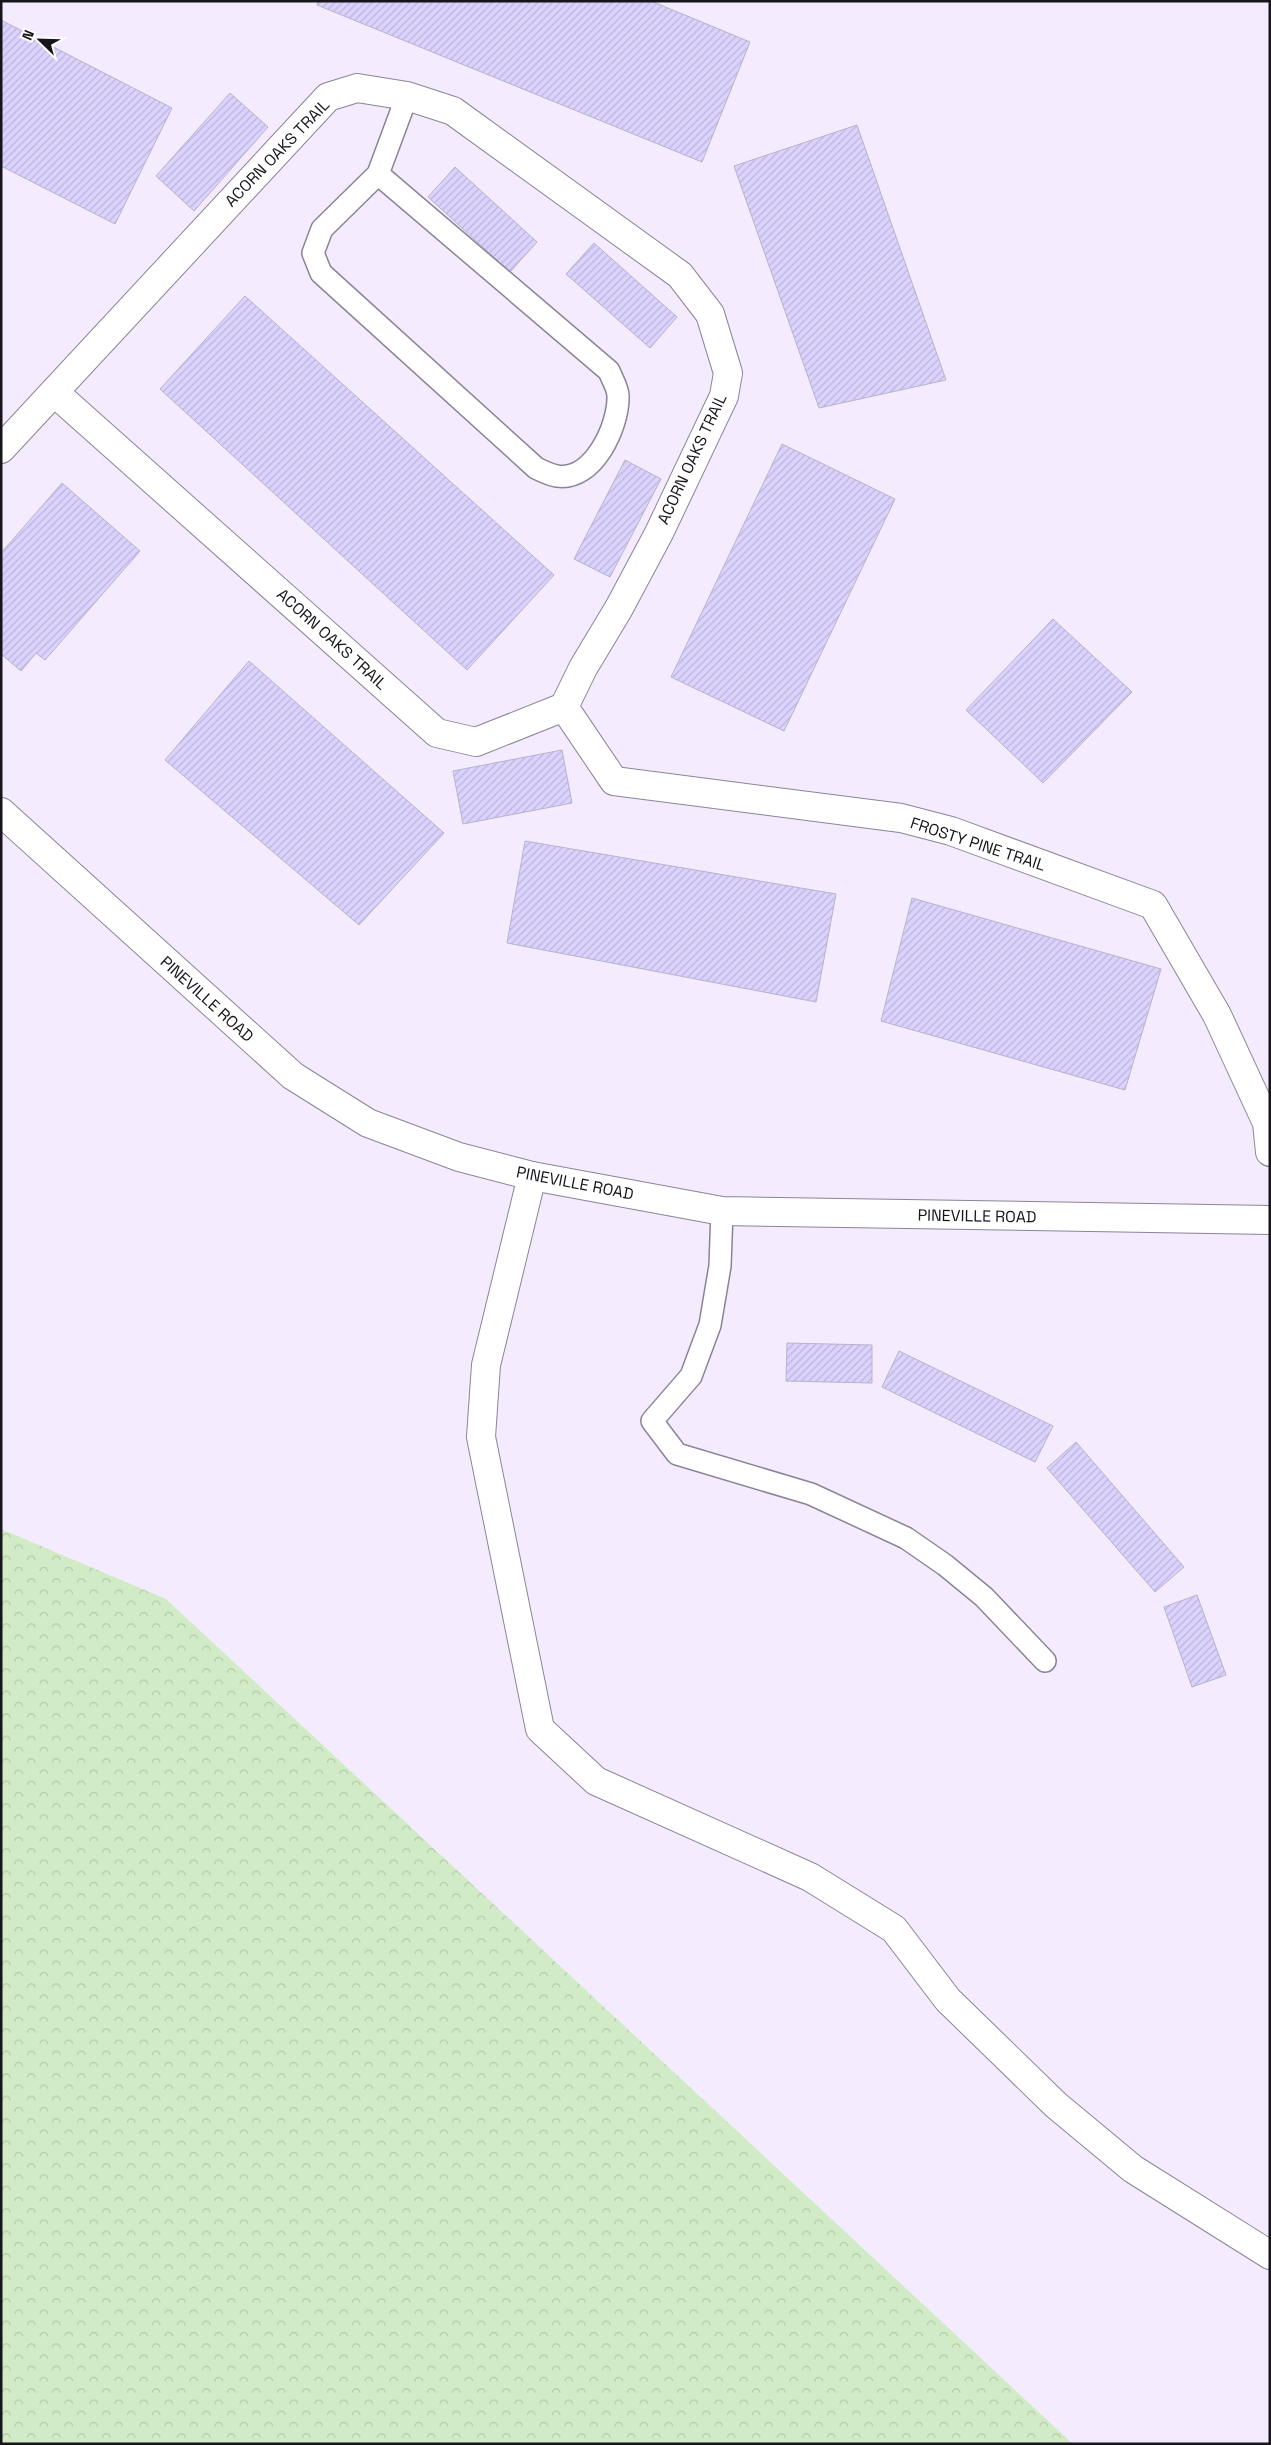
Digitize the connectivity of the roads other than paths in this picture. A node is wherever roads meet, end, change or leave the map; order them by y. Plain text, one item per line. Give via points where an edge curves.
1 (407, 96) junction
2 (378, 174) junction
3 (54, 392) junction
4 (1, 449) edge
5 (564, 707) junction
6 (1, 812) edge
7 (1270, 1152) edge
8 (532, 1176) junction
9 (722, 1211) junction
10 (1270, 1220) edge
11 (1045, 1661) dead end
12 (1270, 2255) edge

1 - 2 lane
1 - 3 street, ACORN OAKS TRAIL via 357,88 328,97
1 - 5 street, ACORN OAKS TRAIL via 453,111 680,275 710,314 728,373 724,396 690,470
2 - 2 lane via 322,229 313,253 321,273 536,468 558,476 582,471 601,451 615,424 618,394 608,371
3 - 4 street, ACORN OAKS TRAIL
3 - 5 street, ACORN OAKS TRAIL via 437,733 476,742
5 - 7 street, FROSTY PINE TRAIL via 614,781 901,818 951,831 1152,905 1217,1015 1267,1123
6 - 8 street, PINEVILLE ROAD via 293,1076 368,1123 459,1157
8 - 9 street, PINEVILLE ROAD
8 - 12 street via 486,1365 481,1437 540,1729 596,1781 810,1876 894,1929 948,2000 1056,2105 1133,2169
9 - 10 street, PINEVILLE ROAD
9 - 11 lane via 720,1266 710,1325 691,1376 652,1421 677,1454 811,1494 906,1538 984,1597

